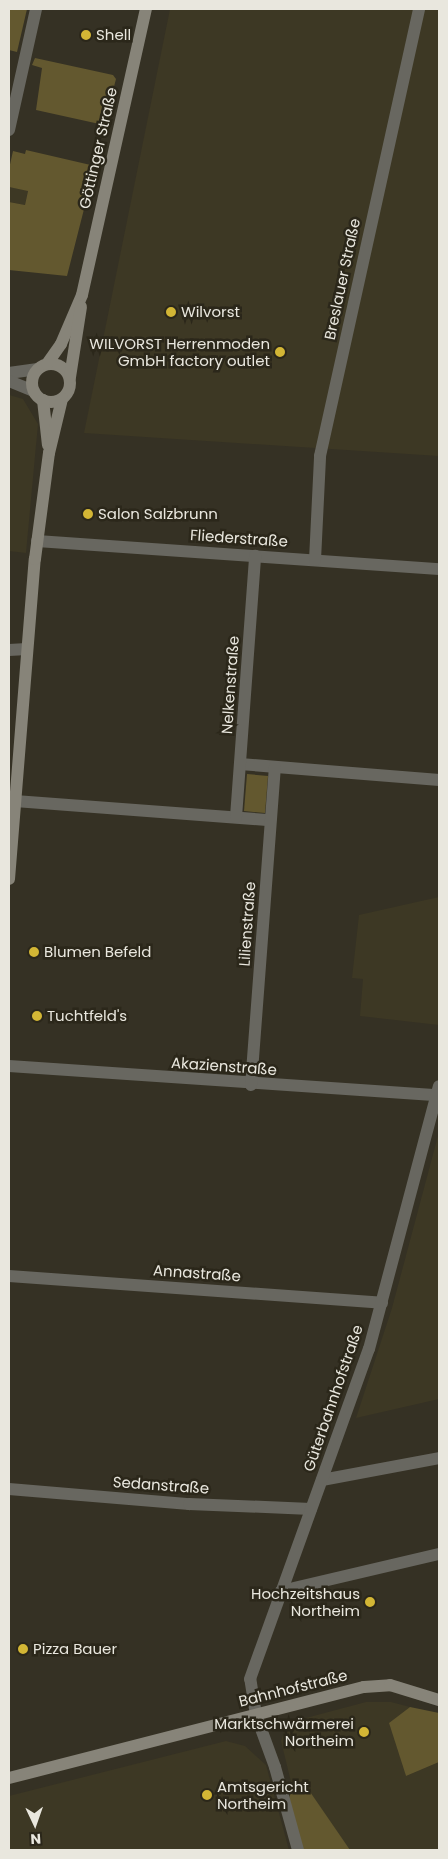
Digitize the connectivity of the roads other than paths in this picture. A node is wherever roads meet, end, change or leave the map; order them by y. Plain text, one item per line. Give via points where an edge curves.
1 (36, 9) edge
2 (146, 9) edge
3 (419, 9) edge
4 (9, 130) edge
5 (82, 295) junction
6 (43, 366) junction
7 (9, 372) edge
8 (70, 377) junction
9 (9, 381) edge
10 (34, 391) junction
11 (62, 399) junction
12 (43, 400) junction
13 (49, 453) junction
14 (37, 541) junction
15 (256, 556) junction
16 (315, 560) junction
17 (439, 569) edge
18 (27, 649) junction
19 (9, 650) edge
20 (240, 764) junction
21 (275, 766) junction
22 (439, 780) edge
23 (15, 801) junction
24 (236, 817) junction
25 (270, 820) junction
26 (9, 879) edge
27 (9, 1066) edge
28 (251, 1085) junction
29 (438, 1091) edge
30 (9, 1276) edge
31 (382, 1303) junction
32 (439, 1458) edge
33 (322, 1480) junction
34 (9, 1489) edge
35 (311, 1509) junction
36 (439, 1554) edge
37 (281, 1591) junction
38 (439, 1700) edge
39 (256, 1714) junction
40 (9, 1778) edge
41 (298, 1850) edge

1 - 4 street
2 - 5 main road, Göttinger Straße
3 - 16 street, Breslauer Straße via 320,456
5 - 6 main road, Göttinger Straße via 61,344
5 - 8 main road, Göttinger Straße
6 - 7 street
6 - 8 main road via 61,366
6 - 10 main road, Göttinger Straße via 33,377
8 - 11 main road, Göttinger Straße via 70,387
9 - 10 street
10 - 12 main road
11 - 12 main road
11 - 13 main road, Göttinger Straße
12 - 13 main road, Göttinger Straße
13 - 14 main road, Göttinger Straße
14 - 15 street, Fliederstraße
14 - 18 main road, Göttinger Straße
15 - 16 street, Fliederstraße
15 - 20 street, Nelkenstraße
16 - 17 street, Fliederstraße
18 - 19 street
18 - 23 main road, Göttinger Straße
20 - 21 street
20 - 24 street, Nelkenstraße
21 - 22 street
21 - 25 street, Lilienstraße
23 - 24 street
23 - 26 main road, Göttinger Straße
24 - 25 street
25 - 28 street, Lilienstraße
27 - 28 street, Akazienstraße
28 - 29 street, Akazienstraße
29 - 31 street, Güterbahnhofstraße
30 - 31 street, Annastraße
31 - 33 street, Güterbahnhofstraße
32 - 33 street
33 - 35 street, Güterbahnhofstraße
34 - 35 street, Sedanstraße via 189,1504
35 - 37 street, Güterbahnhofstraße
36 - 37 street
37 - 39 street, Güterbahnhofstraße via 250,1679
38 - 39 main road, Bahnhofstraße via 390,1685 364,1687
39 - 40 main road, Bahnhofstraße
39 - 41 street, Güterbahnhofstraße via 275,1767

